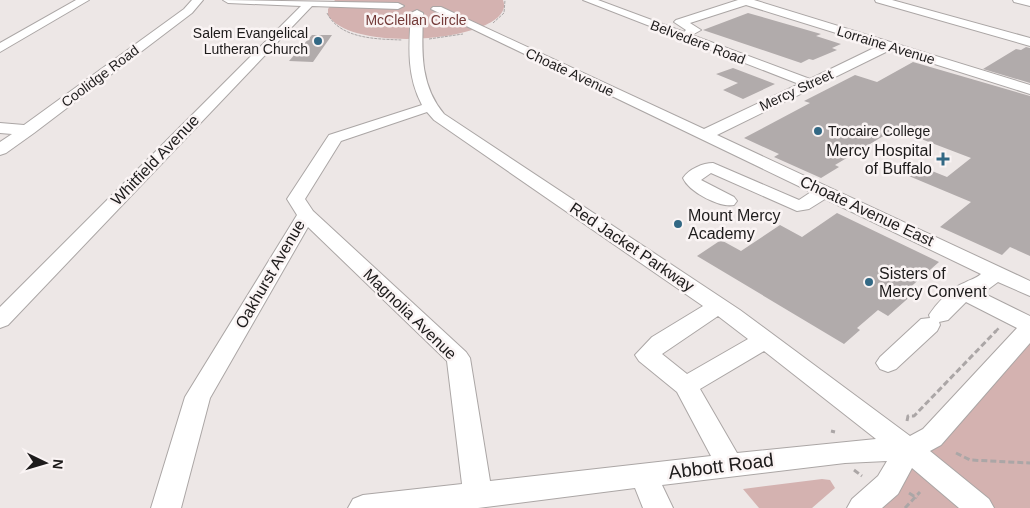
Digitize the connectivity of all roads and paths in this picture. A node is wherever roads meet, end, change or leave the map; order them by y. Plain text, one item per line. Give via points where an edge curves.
1 (84, 0) edge
2 (197, 0) edge
3 (228, 0) edge
4 (505, 0) edge
5 (588, 0) edge
6 (880, 0) edge
7 (1018, 0) edge
8 (310, 1) edge
9 (435, 2) edge
10 (741, 2) edge
11 (1030, 3) edge
12 (413, 7) edge
13 (328, 10) dead end
14 (488, 26) dead end
15 (471, 32) dead end
16 (681, 35) junction
17 (407, 40) dead end
18 (428, 40) dead end
19 (1030, 42) edge
20 (889, 46) junction
21 (0, 48) edge
22 (808, 83) junction
23 (1030, 90) edge
24 (429, 107) junction
25 (0, 128) edge
26 (22, 129) junction
27 (704, 134) junction
28 (0, 141) edge
29 (0, 150) edge
30 (825, 191) junction
31 (728, 201) dead end
32 (306, 216) junction
33 (990, 270) junction
34 (1030, 289) edge
35 (968, 290) junction
36 (718, 306) junction
37 (0, 320) edge
38 (1024, 323) edge
39 (765, 340) junction
40 (888, 363) dead end
41 (686, 386) junction
42 (907, 421) dead end
43 (909, 449) junction
44 (956, 453) dead end
45 (1030, 463) edge
46 (729, 464) junction
47 (856, 473) dead end
48 (644, 475) junction
49 (862, 476) dead end
50 (920, 492) dead end
51 (910, 493) dead end
52 (478, 494) junction
53 (917, 498) junction
54 (166, 508) edge
55 (363, 508) edge
56 (658, 508) edge
57 (862, 508) edge
58 (905, 508) edge
59 (979, 508) edge

1 - 21 street
2 - 26 street, Coolidge Road via 188,11
3 - 8 street
4 - 14 path via 504,14
5 - 16 street, Belvedere Road
6 - 19 street
7 - 11 street
8 - 12 street via 398,6 401,11
8 - 37 street, Whitfield Avenue
9 - 12 street
9 - 27 street, Choate Avenue
10 - 16 street via 745,12
10 - 20 street, Lorraine Avenue
12 - 24 street, Red Jacket Parkway via 416,79
13 - 17 path via 332,23 350,32
15 - 18 path
16 - 22 street, Belvedere Road
20 - 22 street, Mercy Street
20 - 23 street, Lorraine Avenue
22 - 27 street, Mercy Street
24 - 32 street, Oakhurst Avenue via 335,138 296,199
24 - 36 street, Red Jacket Parkway via 439,117
25 - 26 street
26 - 28 street, Coolidge Road
26 - 29 street, Coolidge Road
27 - 30 street, Choate Avenue East
30 - 31 street via 797,206 713,168 692,178 694,183
30 - 33 street, Choate Avenue East
32 - 52 street, Magnolia Avenue via 458,358
32 - 54 street, Oakhurst Avenue via 198,396
33 - 34 street, Choate Avenue East
33 - 35 street via 979,286
35 - 38 street
35 - 40 street
36 - 39 street, Red Jacket Parkway
36 - 41 street via 660,342 648,355
38 - 42 path via 914,416 908,416
38 - 43 street, Abbott Road via 932,437
39 - 41 street
39 - 43 street, Red Jacket Parkway
41 - 46 street
43 - 46 street, Abbott Road
43 - 57 street via 888,485
43 - 59 street, Red Jacket Parkway
44 - 45 path via 958,458 970,460
46 - 48 street, Abbott Road
47 - 49 path
48 - 52 street, Abbott Road
48 - 56 street
50 - 53 path
51 - 53 path
52 - 55 street, Abbott Road
53 - 58 path

